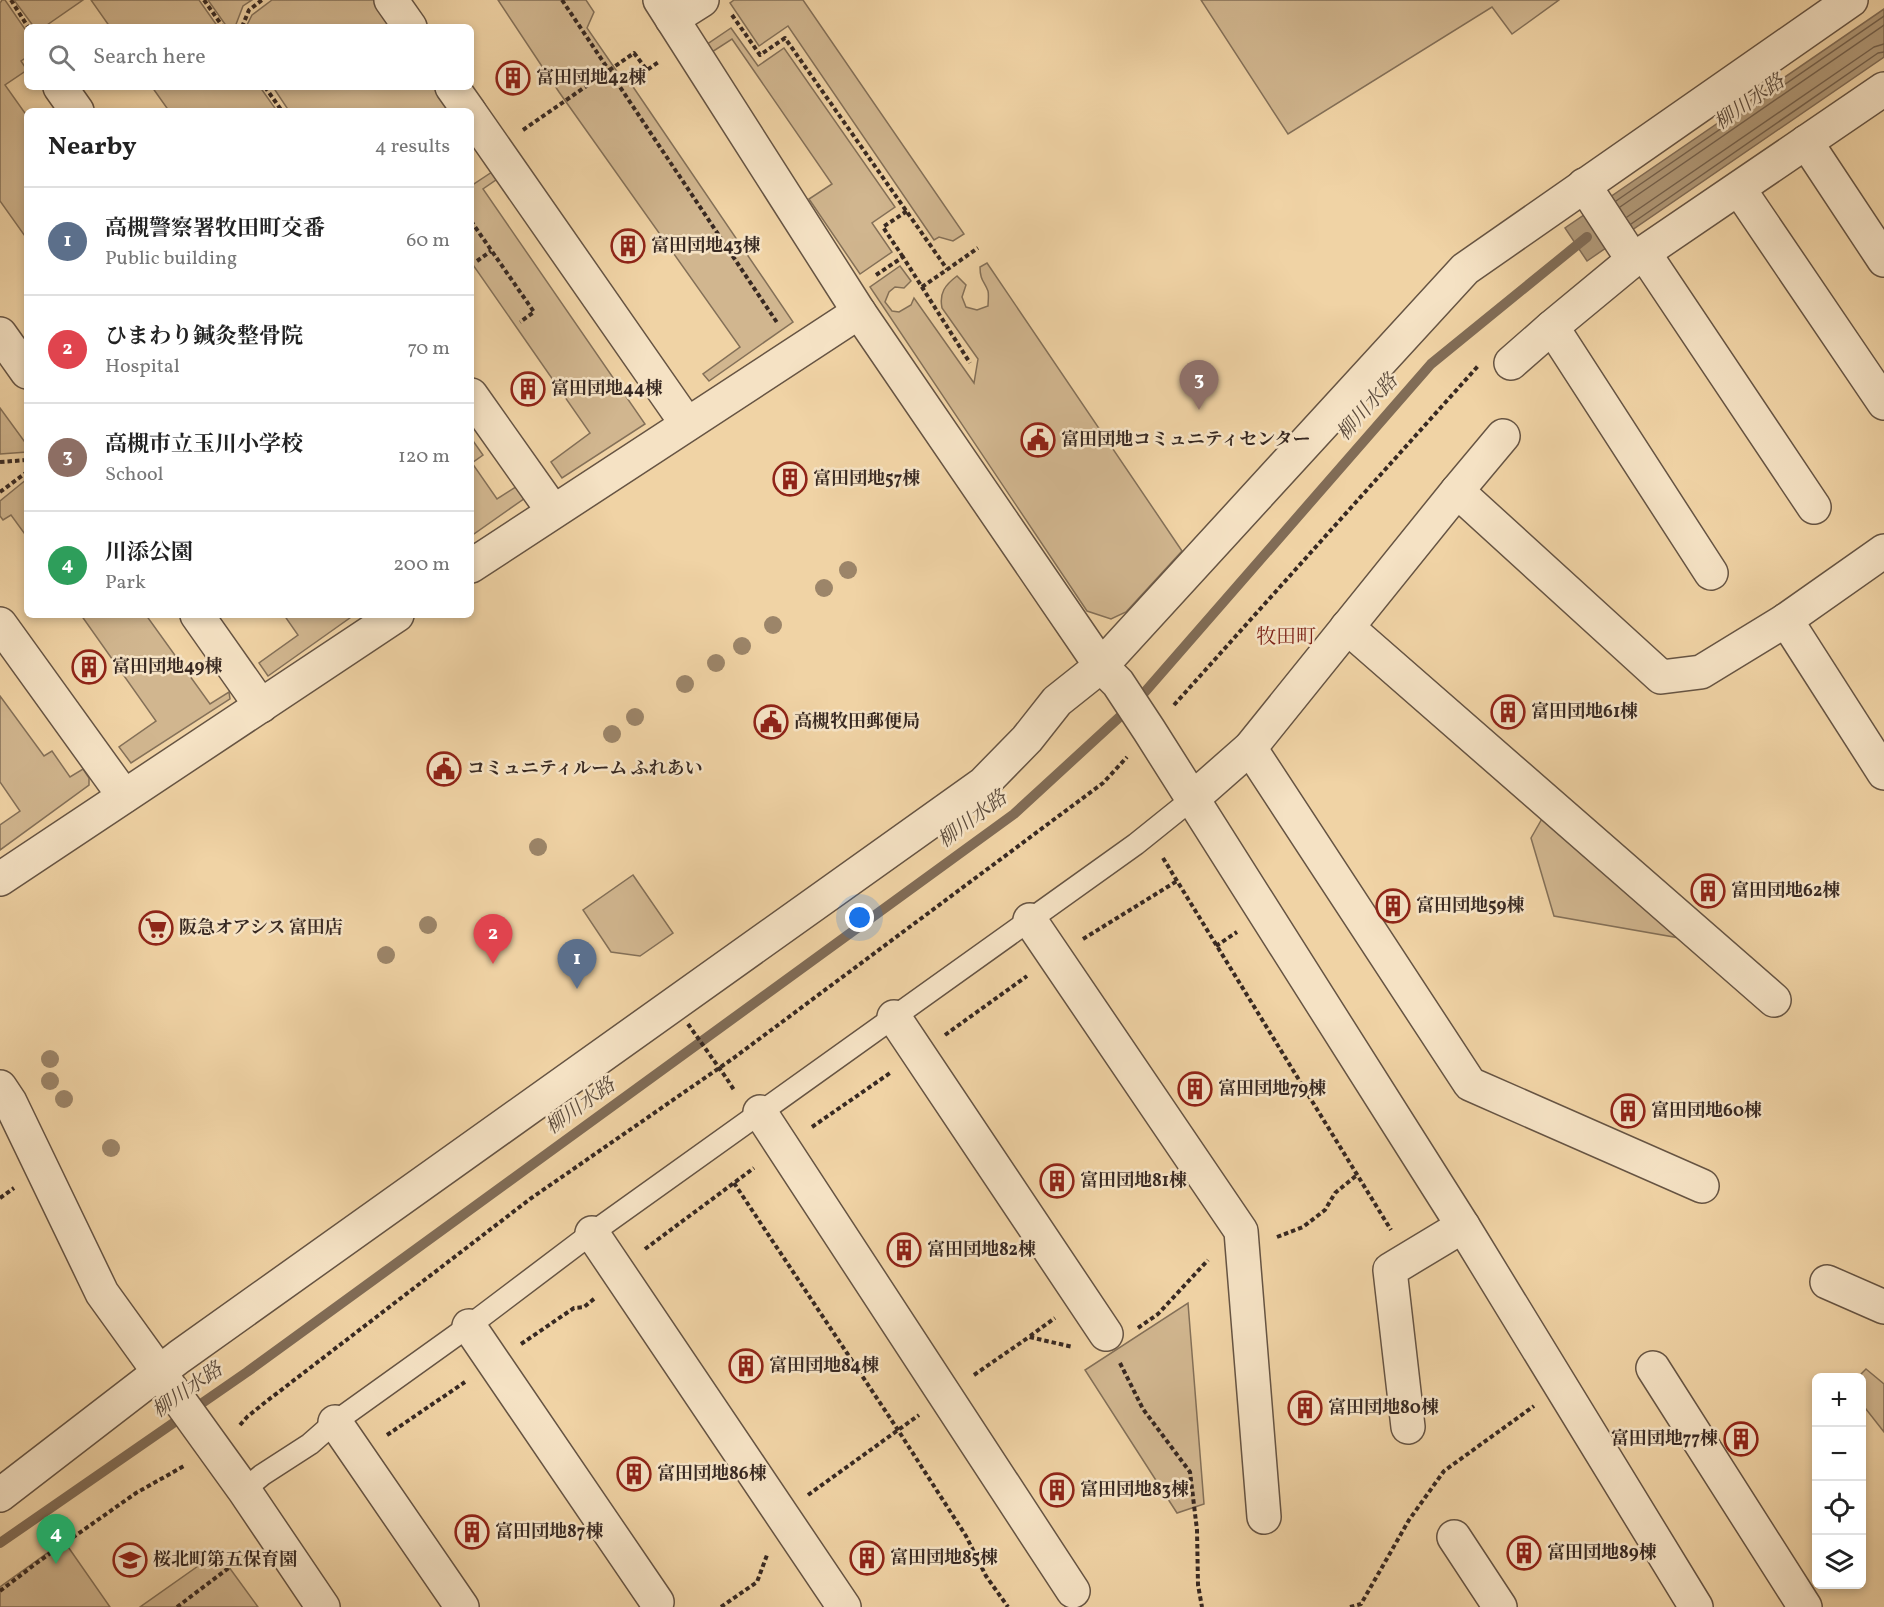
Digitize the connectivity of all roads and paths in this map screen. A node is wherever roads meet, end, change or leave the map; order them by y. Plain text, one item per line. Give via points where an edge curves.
1 (11, 0) edge
2 (204, 0) edge
3 (262, 0) edge
4 (391, 0) edge
5 (562, 0) edge
6 (1851, 0) edge
7 (715, 5) edge
8 (673, 20) edge
9 (26, 24) edge
10 (221, 24) edge
11 (243, 24) edge
12 (408, 24) edge
13 (1884, 89) edge
14 (62, 90) edge
15 (267, 90) edge
16 (454, 90) edge
17 (75, 108) edge
18 (280, 108) edge
19 (467, 108) edge
20 (474, 119) edge
21 (1806, 142) junction
22 (496, 150) junction
23 (1584, 185) junction
24 (1738, 189) junction
25 (907, 211) junction
26 (474, 225) edge
27 (978, 248) dead end
28 (492, 251) junction
29 (903, 257) junction
30 (1639, 257) junction
31 (1884, 260) edge
32 (477, 261) dead end
33 (948, 269) junction
34 (922, 287) junction
35 (854, 303) junction
36 (520, 322) dead end
37 (1552, 327) junction
38 (0, 334) edge
39 (797, 352) junction
40 (970, 363) dead end
41 (1511, 363) joint
42 (24, 368) edge
43 (474, 398) edge
44 (1884, 403) edge
45 (687, 424) junction
46 (1503, 436) dead end
47 (24, 460) edge
48 (0, 462) edge
49 (24, 474) edge
50 (1457, 491) junction
51 (0, 492) edge
52 (1814, 507) dead end
53 (553, 511) junction
54 (1884, 550) edge
55 (474, 564) edge
56 (1711, 573) dead end
57 (199, 618) edge
58 (393, 618) edge
59 (1786, 620) junction
60 (1347, 627) junction
61 (3, 635) edge
62 (1110, 675) junction
63 (261, 706) junction
64 (1158, 721) junction
65 (1250, 748) junction
66 (1127, 757) dead end
67 (1884, 773) edge
68 (124, 796) junction
69 (1192, 798) junction
70 (1148, 834) junction
71 (0, 879) edge
72 (1030, 920) junction
73 (1774, 1000) dead end
74 (894, 1017) junction
75 (688, 1024) dead end
76 (727, 1079) dead end
77 (0, 1087) edge
78 (760, 1112) junction
79 (1357, 1175) junction
80 (734, 1184) dead end
81 (1702, 1186) dead end
82 (1463, 1226) junction
83 (592, 1233) junction
84 (1241, 1240) junction
85 (1408, 1259) junction
86 (1827, 1282) dead end
87 (1884, 1307) edge
88 (469, 1326) junction
89 (1109, 1339) junction
90 (1653, 1368) dead end
91 (162, 1378) junction
92 (1561, 1386) junction
93 (945, 1396) junction
94 (335, 1422) junction
95 (1408, 1427) dead end
96 (898, 1430) junction
97 (211, 1445) junction
98 (244, 1490) junction
99 (0, 1496) edge
100 (782, 1514) junction
101 (1264, 1517) dead end
102 (273, 1533) junction
103 (1454, 1537) dead end
104 (1073, 1591) dead end
105 (0, 1592) edge
106 (657, 1602) dead end
107 (1362, 1605) edge
108 (177, 1607) edge
109 (323, 1607) edge
110 (462, 1607) edge
111 (721, 1607) edge
112 (844, 1607) edge
113 (1008, 1607) edge
114 (1202, 1607) edge
115 (1350, 1607) edge
116 (1500, 1607) edge
117 (1696, 1607) edge
118 (1805, 1607) edge

1 - 9 path
2 - 10 path
3 - 11 path via 249,10
4 - 12 street
5 - 39 path
6 - 23 street
7 - 8 street
7 - 25 path via 760,55 785,38
8 - 22 path via 647,70 634,52
8 - 35 street
13 - 21 street
14 - 17 street
15 - 18 path
16 - 19 street
20 - 22 street
21 - 24 street
21 - 31 street
22 - 45 street
23 - 30 street
23 - 62 street via 1465,269
24 - 30 street
24 - 44 street
25 - 29 path via 883,227
25 - 33 path
26 - 28 path
27 - 33 path
28 - 32 path
28 - 36 path via 534,312
29 - 34 path
29 - 35 path
30 - 37 street
30 - 52 street
33 - 34 path
34 - 40 path
35 - 39 street
35 - 62 street
37 - 41 street
37 - 56 street
38 - 42 street
39 - 45 street
41 - 64 path via 1485,358
43 - 53 street
45 - 53 street
46 - 50 street
47 - 48 path
49 - 51 path
50 - 59 street via 1661,677 1701,672
50 - 60 street
53 - 55 street
54 - 59 street
57 - 63 street
58 - 63 street
59 - 67 street
60 - 65 street
60 - 73 street
61 - 68 street
62 - 64 street
62 - 91 street via 1057,701 983,784
63 - 68 street
64 - 69 street
65 - 69 street
65 - 81 street via 1470,1084
66 - 97 path via 1103,783 745,1050 521,1206 262,1404 233,1434
68 - 71 street
69 - 70 lane
69 - 82 street
70 - 72 lane
70 - 79 path
72 - 74 lane
72 - 84 street via 1240,1231
74 - 78 lane
74 - 89 street
75 - 76 path, bridge
77 - 91 street via 102,1293
78 - 83 lane
78 - 93 street
79 - 84 path via 1335,1192 1325,1210 1303,1227 1275,1238
79 - 85 path
80 - 96 path
82 - 85 street
82 - 92 street
83 - 88 lane
83 - 100 street
84 - 89 path via 1221,1246 1158,1314
84 - 101 street
85 - 95 street via 1390,1270
86 - 87 street
88 - 94 lane
88 - 106 street
89 - 93 path via 1100,1353 1029,1337
89 - 114 path via 1143,1409 1190,1472
90 - 118 street
91 - 97 street
91 - 99 street via 120,1404
92 - 107 path via 1444,1471 1409,1520
92 - 117 street
93 - 96 path
93 - 104 street
94 - 98 lane
94 - 110 street
96 - 100 path
96 - 113 path
97 - 98 street
97 - 105 path via 136,1493
98 - 102 street
100 - 111 path via 757,1582
100 - 112 street
102 - 108 path
102 - 109 street
103 - 116 street
107 - 115 path

